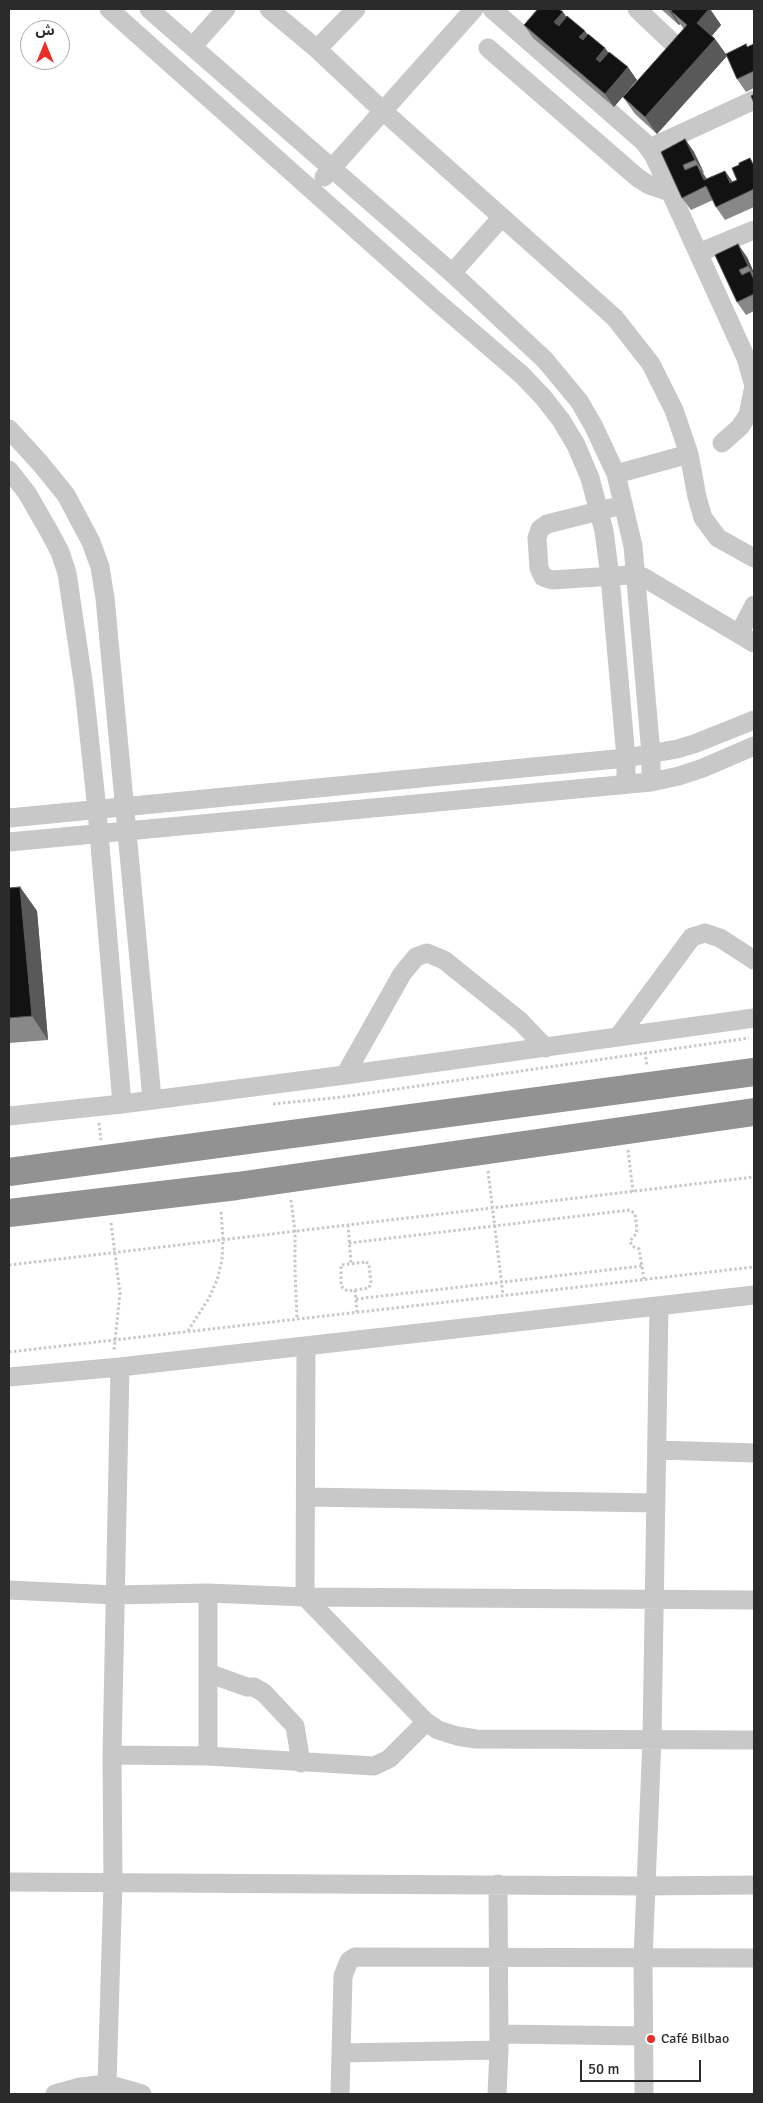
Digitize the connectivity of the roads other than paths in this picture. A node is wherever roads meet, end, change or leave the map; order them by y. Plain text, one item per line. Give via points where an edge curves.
1 (109, 9) edge
2 (149, 9) edge
3 (226, 9) edge
4 (269, 9) edge
5 (356, 9) edge
6 (474, 9) edge
7 (492, 9) edge
8 (637, 9) edge
9 (193, 46) junction
10 (488, 48) dead end
11 (317, 49) junction
12 (550, 59) junction
13 (661, 78) edge
14 (529, 83) junction
15 (754, 100) edge
16 (633, 106) edge
17 (383, 111) junction
18 (619, 120) junction
19 (650, 148) junction
20 (331, 169) junction
21 (313, 190) junction
22 (670, 192) junction
23 (502, 217) junction
24 (754, 230) edge
25 (698, 253) junction
26 (452, 273) junction
27 (750, 356) edge
28 (754, 386) edge
29 (9, 429) edge
30 (722, 443) dead end
31 (689, 454) junction
32 (9, 470) edge
33 (616, 474) junction
34 (624, 504) junction
35 (599, 511) junction
36 (754, 558) edge
37 (636, 576) junction
38 (610, 577) junction
39 (754, 604) edge
40 (746, 639) edge
41 (754, 720) edge
42 (751, 750) edge
43 (651, 754) junction
44 (626, 758) junction
45 (651, 782) junction
46 (626, 784) junction
47 (124, 807) junction
48 (97, 810) junction
49 (9, 818) edge
50 (127, 831) junction
51 (99, 833) junction
52 (9, 842) edge
53 (754, 960) edge
54 (754, 1018) edge
55 (618, 1037) junction
56 (546, 1048) junction
57 (754, 1072) edge
58 (344, 1075) junction
59 (152, 1099) junction
60 (122, 1104) junction
61 (754, 1112) edge
62 (9, 1116) edge
63 (9, 1172) edge
64 (9, 1213) edge
65 (754, 1295) edge
66 (659, 1306) junction
67 (306, 1346) junction
68 (115, 1368) junction
69 (9, 1377) edge
70 (658, 1450) junction
71 (754, 1453) edge
72 (306, 1497) junction
73 (656, 1503) junction
74 (9, 1590) edge
75 (208, 1593) junction
76 (115, 1595) junction
77 (305, 1597) junction
78 (655, 1598) junction
79 (754, 1600) edge
80 (208, 1673) junction
81 (426, 1722) junction
82 (652, 1739) junction
83 (754, 1740) edge
84 (112, 1755) junction
85 (208, 1756) junction
86 (301, 1763) junction
87 (9, 1882) edge
88 (113, 1883) junction
89 (498, 1884) junction
90 (754, 1885) edge
91 (645, 1886) junction
92 (498, 1958) junction
93 (754, 1958) edge
94 (643, 1959) junction
95 (644, 2036) junction
96 (499, 2042) junction
97 (340, 2053) junction
98 (107, 2084) junction
99 (55, 2094) edge
100 (142, 2094) edge
101 (340, 2094) edge
102 (497, 2094) edge
103 (644, 2094) edge

1 - 21 street
2 - 9 street
3 - 9 street
4 - 11 street
5 - 11 street
6 - 17 street
7 - 12 street
8 - 13 street via 677,47 675,64
9 - 20 street
10 - 14 street
11 - 17 street
12 - 14 street
12 - 18 street
14 - 22 street via 638,178
15 - 19 street
16 - 18 street
17 - 20 street
17 - 23 street
18 - 19 street
19 - 22 street
20 - 21 street
20 - 26 street
21 - 35 street via 543,397 576,445
22 - 25 street
23 - 26 street
23 - 31 street via 615,318 637,343 663,386
24 - 25 street
25 - 27 street
26 - 33 street via 564,381 594,425
27 - 28 street
28 - 30 street via 748,416
29 - 47 street via 66,495 91,542 100,567
31 - 33 street
31 - 36 street via 699,508 710,529 718,538
32 - 48 street via 27,493 50,533 67,573
33 - 34 street
34 - 35 street
34 - 37 street
35 - 38 street
35 - 38 street via 543,526 537,538 539,568 543,576 552,580
37 - 38 street
37 - 40 street via 643,577
37 - 43 street
38 - 44 street
39 - 40 street
41 - 43 street via 694,744
42 - 45 street via 679,776
43 - 44 street
43 - 45 street
44 - 46 street
44 - 47 street
45 - 46 street
46 - 50 street
47 - 48 street
47 - 50 street
48 - 49 street
48 - 51 street
50 - 51 street
50 - 59 street
51 - 52 street
51 - 60 street
53 - 55 street via 720,938 705,933 692,937
54 - 55 street
55 - 56 street
56 - 58 street
56 - 58 street via 520,1021 444,960 427,953 416,957 402,974
57 - 63 highway
58 - 59 street
59 - 60 street
60 - 62 street
61 - 64 highway via 237,1186
65 - 66 street
66 - 67 street
66 - 70 street
67 - 68 street
67 - 72 street
68 - 69 street
68 - 76 street
70 - 71 street
70 - 73 street
72 - 73 street
72 - 77 street
73 - 78 street
74 - 76 street
75 - 76 street
75 - 77 street
75 - 80 street
76 - 84 street
77 - 78 street
77 - 81 street
78 - 79 street
78 - 82 street
80 - 85 street
80 - 86 street via 264,1692 296,1726
81 - 82 street via 438,1730 476,1739
81 - 86 street via 389,1758 374,1766
82 - 83 street
82 - 91 street
84 - 85 street
84 - 88 street
85 - 86 street
87 - 88 street
88 - 89 street
88 - 98 street
89 - 91 street
89 - 92 street
90 - 91 street
91 - 94 street
92 - 94 street
92 - 96 street
92 - 97 street via 355,1957 349,1961 343,1976
93 - 94 street
94 - 95 street
95 - 96 street
95 - 103 street
96 - 97 street
96 - 102 street
97 - 101 street
98 - 99 street
98 - 100 street

